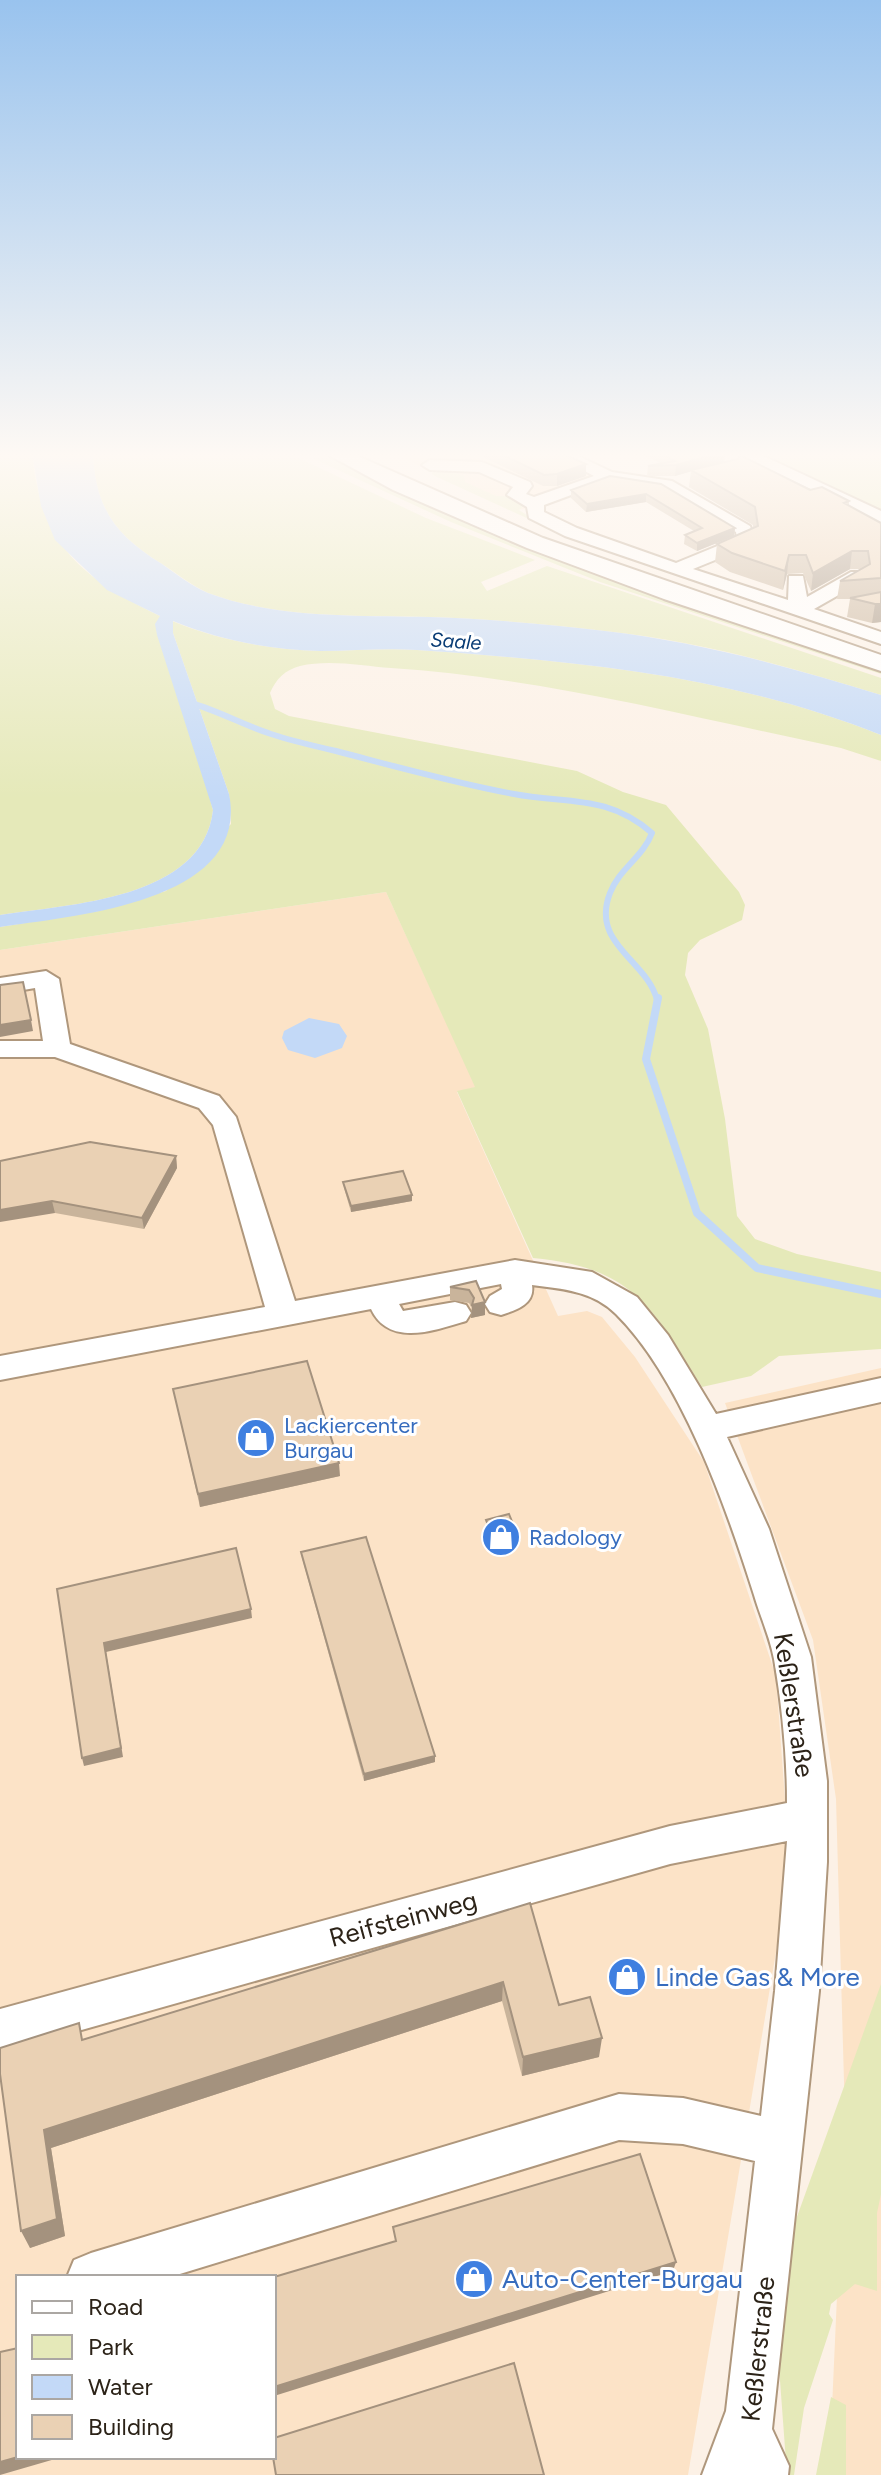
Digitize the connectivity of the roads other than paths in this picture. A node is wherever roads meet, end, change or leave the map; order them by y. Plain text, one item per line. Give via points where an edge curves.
1 (603, 568) edge
2 (651, 568) edge
3 (676, 569) edge
4 (858, 576) edge
5 (796, 580) edge
6 (858, 606) edge
7 (804, 608) junction
8 (881, 625) edge
9 (852, 628) junction
10 (881, 638) edge
11 (881, 647) edge
12 (881, 663) edge
13 (0, 986) edge
14 (0, 1049) edge
15 (58, 1049) junction
16 (515, 1271) junction
17 (379, 1294) junction
18 (501, 1304) dead end
19 (283, 1313) junction
20 (455, 1313) dead end
21 (0, 1368) edge
22 (881, 1390) edge
23 (707, 1429) junction
24 (808, 1818) junction
25 (0, 2031) edge
26 (781, 2144) junction
27 (98, 2275) edge
28 (746, 2462) edge

1 - 12 main road
2 - 11 main road
3 - 7 street
4 - 7 street
5 - 7 street
6 - 7 street
7 - 9 street
8 - 9 street
9 - 10 street
13 - 15 street via 46,979
14 - 15 street
15 - 19 street via 209,1102 226,1123
16 - 17 street, Keßlerstraße
16 - 18 street via 518,1294
16 - 23 street, Keßlerstraße via 592,1283 626,1305 657,1343
17 - 19 street, Keßlerstraße
17 - 20 street via 398,1323
19 - 21 street, Keßlerstraße
22 - 23 street
23 - 24 street, Keßlerstraße via 751,1529 792,1657
24 - 25 street, Reifsteinweg via 670,1845
24 - 26 street, Keßlerstraße via 805,1908
26 - 27 street via 683,2121 619,2117
26 - 28 street, Keßlerstraße

